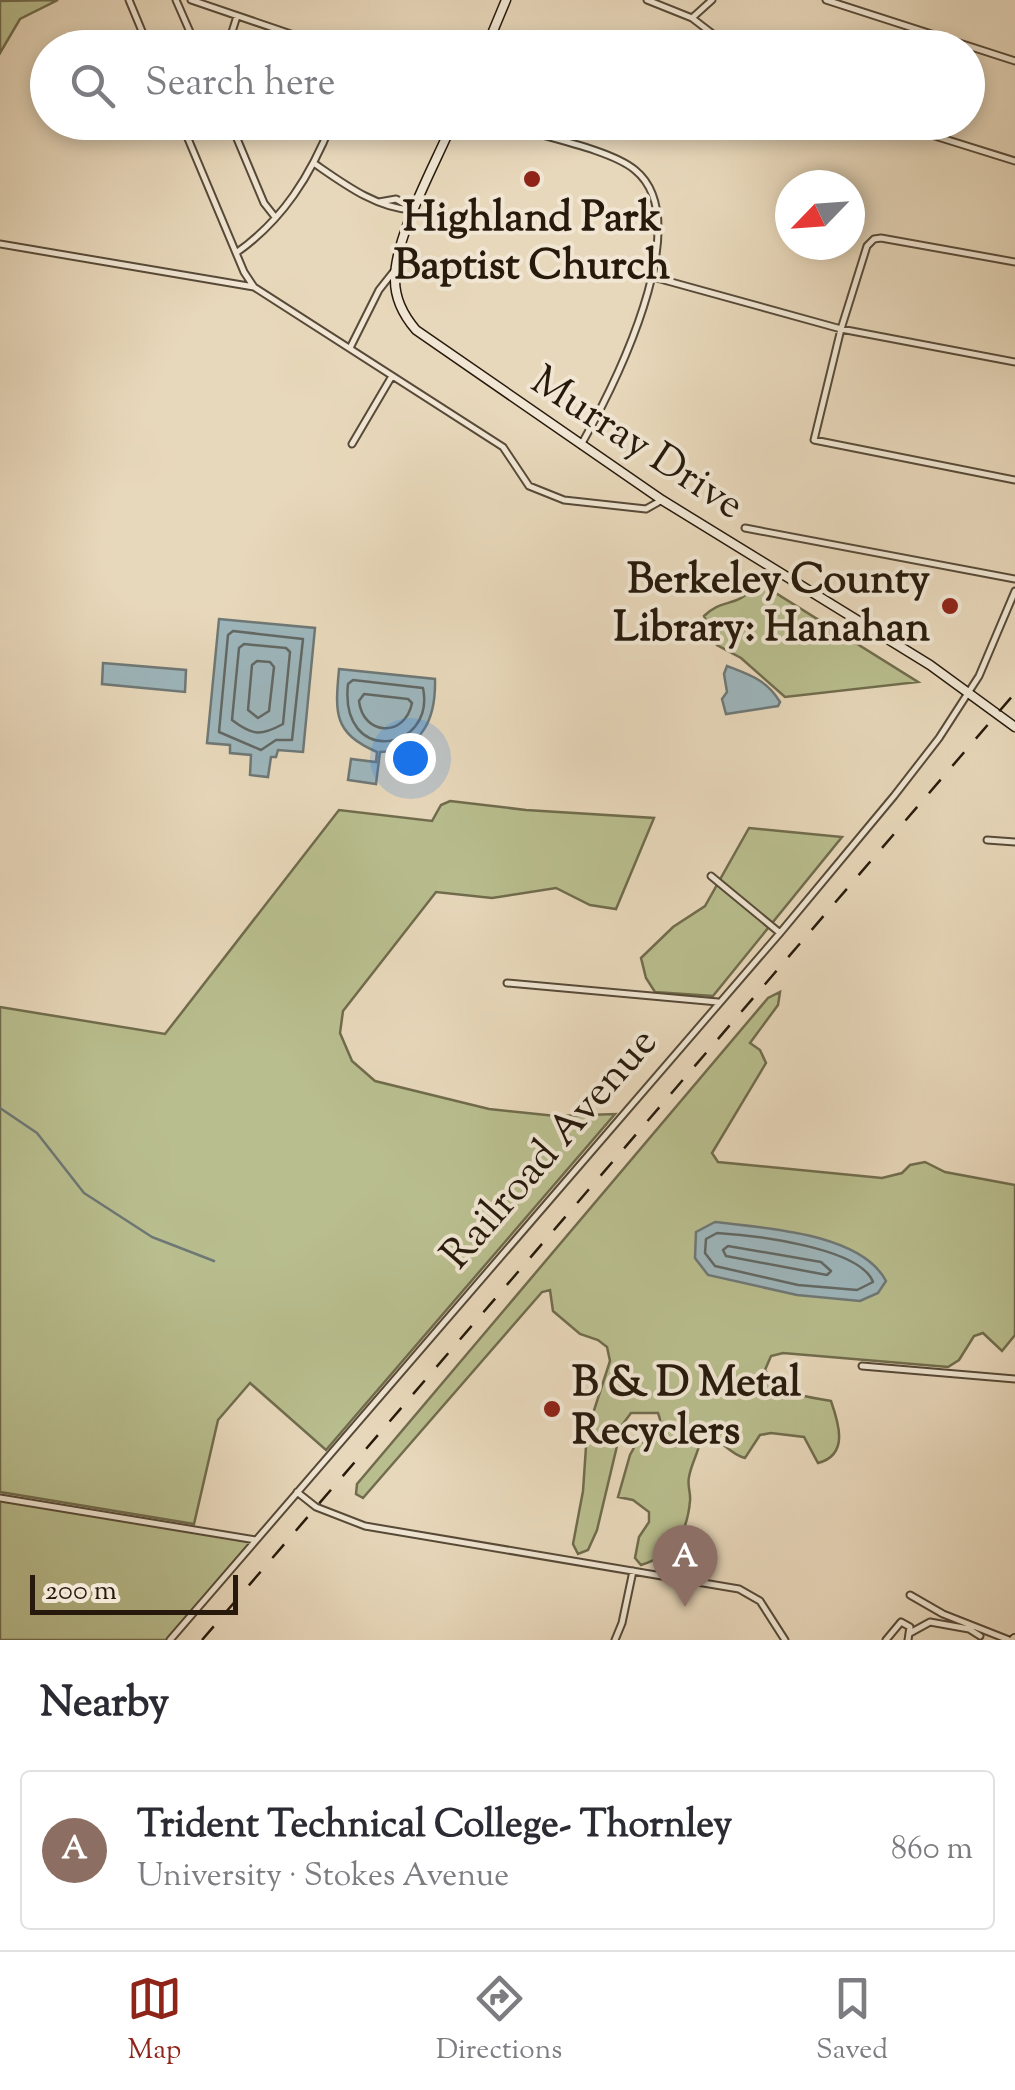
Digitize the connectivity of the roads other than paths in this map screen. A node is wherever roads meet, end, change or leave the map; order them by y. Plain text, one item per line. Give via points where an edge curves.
1 (129, 0) edge
2 (176, 0) edge
3 (191, 0) edge
4 (506, 0) edge
5 (647, 0) edge
6 (712, 0) edge
7 (826, 0) edge
8 (238, 16) junction
9 (692, 18) junction
10 (142, 30) edge
11 (189, 30) edge
12 (233, 30) edge
13 (279, 30) edge
14 (494, 30) edge
15 (708, 30) edge
16 (913, 30) edge
17 (985, 53) edge
18 (1015, 62) edge
19 (189, 140) edge
20 (237, 140) edge
21 (325, 140) edge
22 (445, 140) edge
23 (554, 140) edge
24 (948, 140) edge
25 (1015, 161) edge
26 (315, 164) junction
27 (415, 210) junction
28 (276, 217) junction
29 (0, 244) edge
30 (236, 253) junction
31 (1015, 262) edge
32 (396, 269) junction
33 (652, 277) junction
34 (254, 287) junction
35 (841, 329) junction
36 (350, 349) junction
37 (1015, 362) edge
38 (392, 376) junction
39 (352, 444) dead end
40 (581, 445) junction
41 (1015, 480) edge
42 (662, 500) junction
43 (744, 528) dead end
44 (1015, 579) edge
45 (1015, 590) edge
46 (968, 693) junction
47 (1015, 728) edge
48 (987, 840) dead end
49 (1015, 842) edge
50 (711, 876) dead end
51 (780, 933) junction
52 (507, 983) dead end
53 (718, 1002) junction
54 (862, 1366) dead end
55 (1015, 1379) edge
56 (297, 1492) junction
57 (0, 1498) edge
58 (256, 1540) junction
59 (633, 1570) junction
60 (910, 1595) dead end
61 (985, 1630) junction
62 (909, 1636) edge
63 (978, 1638) edge
64 (170, 1640) edge
65 (615, 1640) edge
66 (786, 1640) edge
67 (886, 1640) edge
68 (1013, 1640) edge

1 - 10 street
2 - 11 street
3 - 8 street
4 - 14 street
5 - 9 street
6 - 9 street
7 - 16 street
8 - 12 street
8 - 13 street
9 - 15 street
17 - 18 street
19 - 30 street
20 - 28 street
21 - 26 street
22 - 27 street
23 - 33 street via 611,158 649,185 656,210
24 - 25 street
26 - 27 street via 379,202
26 - 28 street
27 - 32 street
28 - 30 street
29 - 34 street
30 - 34 street
31 - 35 street via 872,240
32 - 36 street
32 - 40 street, Murray Drive via 399,302 416,330
33 - 35 street
33 - 40 street via 614,387
34 - 36 street
35 - 37 street
35 - 41 street via 814,440
36 - 38 street
38 - 39 street
38 - 42 street via 503,446 529,486 564,500 646,508
40 - 42 street, Murray Drive
42 - 46 street, Murray Drive
43 - 44 street
45 - 46 street, Railroad Avenue
46 - 47 street, Murray Drive
46 - 51 street, Railroad Avenue
48 - 49 street
50 - 51 street
51 - 53 street, Railroad Avenue
52 - 53 street
53 - 56 street, Railroad Avenue
54 - 55 street
56 - 58 street, Railroad Avenue
56 - 59 street via 365,1526
57 - 58 street
58 - 64 street, Railroad Avenue
59 - 65 street
59 - 66 street via 739,1589 760,1601
60 - 61 street
61 - 63 street
61 - 68 street
62 - 63 street via 930,1622 968,1629
62 - 67 street via 910,1626 898,1624

